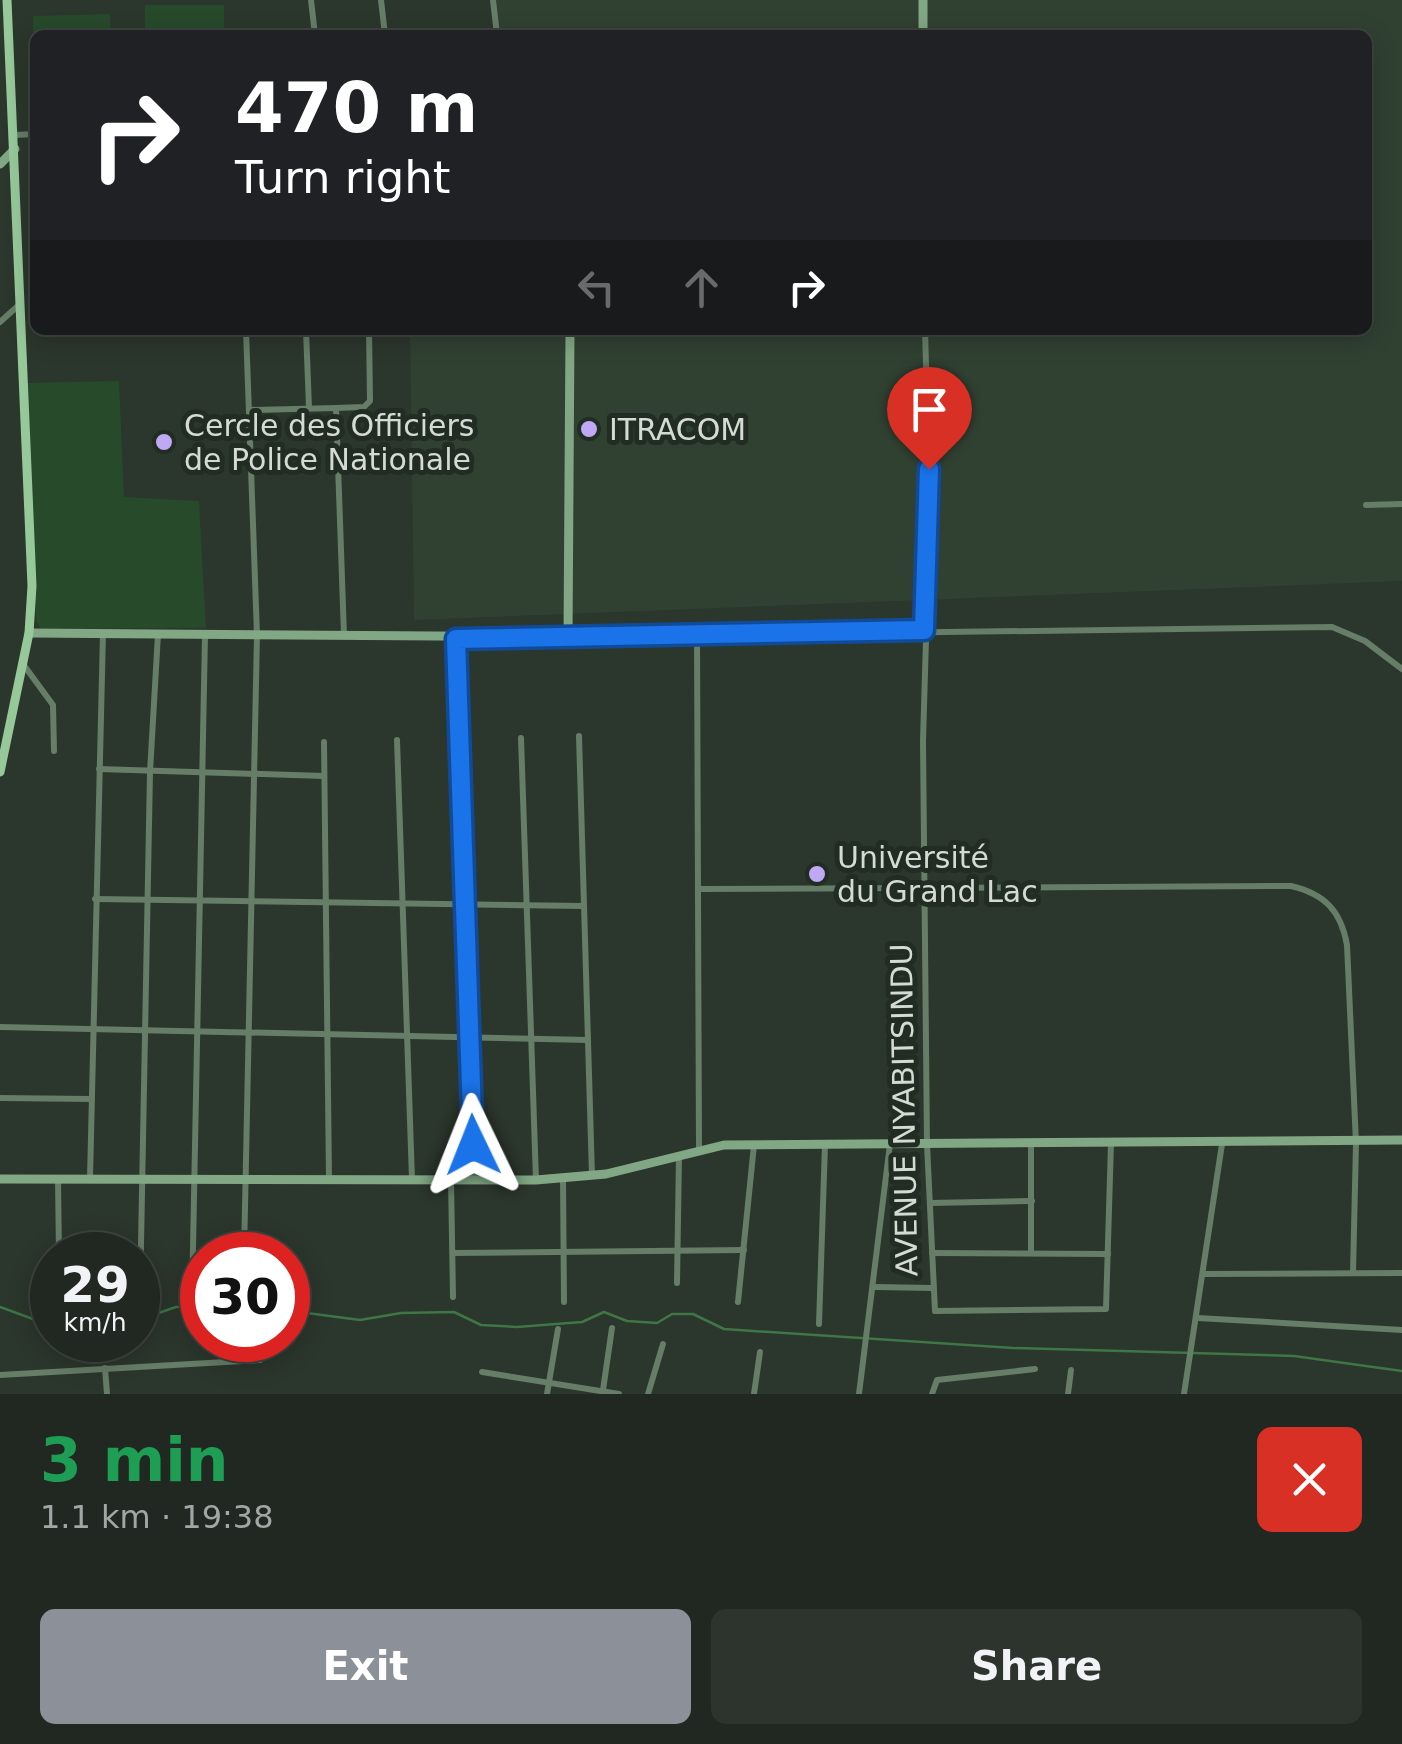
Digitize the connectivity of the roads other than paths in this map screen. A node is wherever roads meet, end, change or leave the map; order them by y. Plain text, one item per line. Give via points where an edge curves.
1 (6, 0) edge
2 (311, 0) edge
3 (382, 0) edge
4 (493, 0) edge
5 (923, 0) edge
6 (314, 30) edge
7 (385, 30) edge
8 (497, 30) edge
9 (923, 30) edge
10 (0, 93) edge
11 (12, 94) junction
12 (30, 134) edge
13 (15, 135) junction
14 (15, 149) junction
15 (0, 164) edge
16 (20, 304) junction
17 (0, 322) edge
18 (246, 335) edge
19 (306, 335) edge
20 (369, 335) edge
21 (570, 335) edge
22 (925, 335) edge
23 (308, 408) junction
24 (336, 408) junction
25 (249, 410) junction
26 (1402, 504) edge
27 (1366, 505) dead end
28 (924, 630) junction
29 (30, 632) junction
30 (103, 633) junction
31 (158, 634) junction
32 (205, 634) junction
33 (257, 635) junction
34 (697, 635) junction
35 (344, 636) junction
36 (568, 636) junction
37 (456, 639) junction
38 (23, 664) junction
39 (1402, 669) edge
40 (579, 736) dead end
41 (520, 738) dead end
42 (397, 740) dead end
43 (324, 742) dead end
44 (54, 751) dead end
45 (99, 769) junction
46 (0, 772) edge
47 (150, 772) junction
48 (202, 773) junction
49 (254, 774) junction
50 (324, 776) junction
51 (924, 886) junction
52 (699, 889) junction
53 (95, 899) junction
54 (148, 900) junction
55 (200, 902) junction
56 (252, 902) junction
57 (326, 904) junction
58 (402, 906) junction
59 (467, 906) junction
60 (524, 906) junction
61 (584, 906) junction
62 (0, 1027) edge
63 (94, 1029) junction
64 (146, 1030) junction
65 (196, 1030) junction
66 (249, 1031) junction
67 (326, 1032) junction
68 (408, 1036) junction
69 (470, 1039) junction
70 (530, 1040) junction
71 (588, 1040) junction
72 (0, 1098) edge
73 (92, 1099) junction
74 (1402, 1140) edge
75 (1356, 1142) junction
76 (1111, 1143) junction
77 (890, 1144) junction
78 (928, 1144) junction
79 (1031, 1144) junction
80 (1222, 1144) junction
81 (754, 1145) junction
82 (825, 1145) junction
83 (699, 1149) junction
84 (679, 1154) junction
85 (592, 1176) junction
86 (142, 1178) junction
87 (193, 1178) junction
88 (245, 1178) junction
89 (563, 1178) junction
90 (58, 1179) junction
91 (90, 1179) junction
92 (328, 1179) junction
93 (412, 1179) junction
94 (0, 1180) edge
95 (451, 1180) junction
96 (474, 1180) junction
97 (536, 1180) junction
98 (1032, 1201) junction
99 (931, 1203) junction
100 (59, 1232) edge
101 (141, 1232) edge
102 (193, 1232) edge
103 (244, 1232) edge
104 (678, 1250) junction
105 (744, 1250) junction
106 (563, 1252) junction
107 (1031, 1252) junction
108 (453, 1253) junction
109 (932, 1253) junction
110 (1108, 1254) junction
111 (1354, 1273) junction
112 (1402, 1273) edge
113 (1203, 1274) junction
114 (677, 1283) dead end
115 (874, 1287) junction
116 (932, 1288) junction
117 (453, 1298) dead end
118 (564, 1302) dead end
119 (738, 1302) dead end
120 (1198, 1318) junction
121 (819, 1324) dead end
122 (612, 1328) dead end
123 (558, 1329) dead end
124 (1402, 1330) edge
125 (663, 1344) dead end
126 (760, 1352) dead end
127 (221, 1362) edge
128 (105, 1368) junction
129 (1035, 1369) dead end
130 (1071, 1370) dead end
131 (482, 1372) dead end
132 (0, 1375) edge
133 (549, 1381) junction
134 (603, 1390) junction
135 (106, 1394) edge
136 (547, 1394) edge
137 (619, 1394) edge
138 (648, 1394) edge
139 (754, 1394) edge
140 (859, 1394) edge
141 (932, 1394) edge
142 (1068, 1394) edge
143 (1184, 1394) edge

1 - 11 main road
2 - 6 street
3 - 7 street
4 - 8 street
5 - 9 street
10 - 11 street
11 - 13 main road
12 - 13 street
13 - 14 main road
14 - 15 street
14 - 16 main road
16 - 17 street
16 - 29 main road
18 - 25 street
19 - 23 street
20 - 24 street via 370,401
21 - 36 street
22 - 28 street, AVENUE NYABITSINDU via 930,503
23 - 24 street
23 - 25 street
24 - 35 street
25 - 33 street
26 - 27 street
28 - 34 street
28 - 39 street via 1340,628
28 - 51 street, AVENUE NYABITSINDU
29 - 30 street
29 - 38 main road
30 - 31 street
30 - 45 street
31 - 32 street
31 - 47 street
32 - 33 street
32 - 48 street
33 - 35 street
33 - 49 street
34 - 36 street
34 - 52 street
35 - 37 street
36 - 37 street
37 - 59 street
38 - 44 street via 53,705
38 - 46 main road
40 - 61 street
41 - 60 street
42 - 58 street
43 - 50 street
45 - 47 street
45 - 53 street
47 - 48 street
47 - 54 street
48 - 49 street
48 - 55 street
49 - 50 street
49 - 56 street
50 - 57 street
51 - 52 street
51 - 75 street via 1291,886 1318,894 1340,916 1348,945
51 - 78 street, AVENUE NYABITSINDU
52 - 83 street
53 - 54 street
53 - 63 street
54 - 55 street
54 - 64 street
55 - 56 street
55 - 65 street
56 - 57 street
56 - 66 street
57 - 58 street
57 - 67 street
58 - 59 street
58 - 68 street
59 - 60 street
59 - 69 street
60 - 61 street
60 - 70 street
61 - 71 street
62 - 63 street
63 - 64 street
63 - 73 street
64 - 65 street
64 - 86 street
65 - 66 street
65 - 87 street
66 - 67 street
66 - 88 street
67 - 68 street
67 - 92 street
68 - 69 street
68 - 93 street
69 - 70 street
69 - 96 street
70 - 71 street
70 - 97 street
71 - 85 street
72 - 73 street
73 - 91 street
74 - 75 street
75 - 80 street
75 - 111 street
76 - 79 street
76 - 80 street
76 - 110 street, AVENUE NYABITSINDU
77 - 78 street
77 - 82 street
77 - 115 street
78 - 79 street
78 - 99 street, AVENUE NYABITSINDU
79 - 98 street
80 - 113 street
81 - 82 street
81 - 83 street
81 - 105 street
82 - 121 street
83 - 84 street
84 - 85 street
84 - 104 street
85 - 89 street
86 - 87 street
86 - 91 street
86 - 101 street
87 - 88 street
87 - 102 street
88 - 92 street
88 - 103 street
89 - 97 street
89 - 106 street
90 - 91 street
90 - 94 street
90 - 100 street
92 - 93 street
93 - 95 street
95 - 96 street
95 - 108 street
96 - 97 street
98 - 99 street
98 - 107 street
99 - 109 street, AVENUE NYABITSINDU
104 - 105 street
104 - 106 street
104 - 114 street
105 - 119 street
106 - 108 street
106 - 118 street
107 - 109 street
107 - 110 street
108 - 117 street
109 - 116 street, AVENUE NYABITSINDU
110 - 116 street, AVENUE NYABITSINDU via 1103,1311 940,1312 933,1307
111 - 112 street
111 - 113 street
113 - 120 street
115 - 116 street
115 - 140 street
120 - 124 street
120 - 143 street
122 - 134 street
123 - 133 street
125 - 138 street
126 - 139 street
127 - 128 street
128 - 132 street
128 - 135 street
129 - 141 street via 937,1380
130 - 142 street
131 - 133 street
133 - 134 street
133 - 136 street
134 - 137 street

